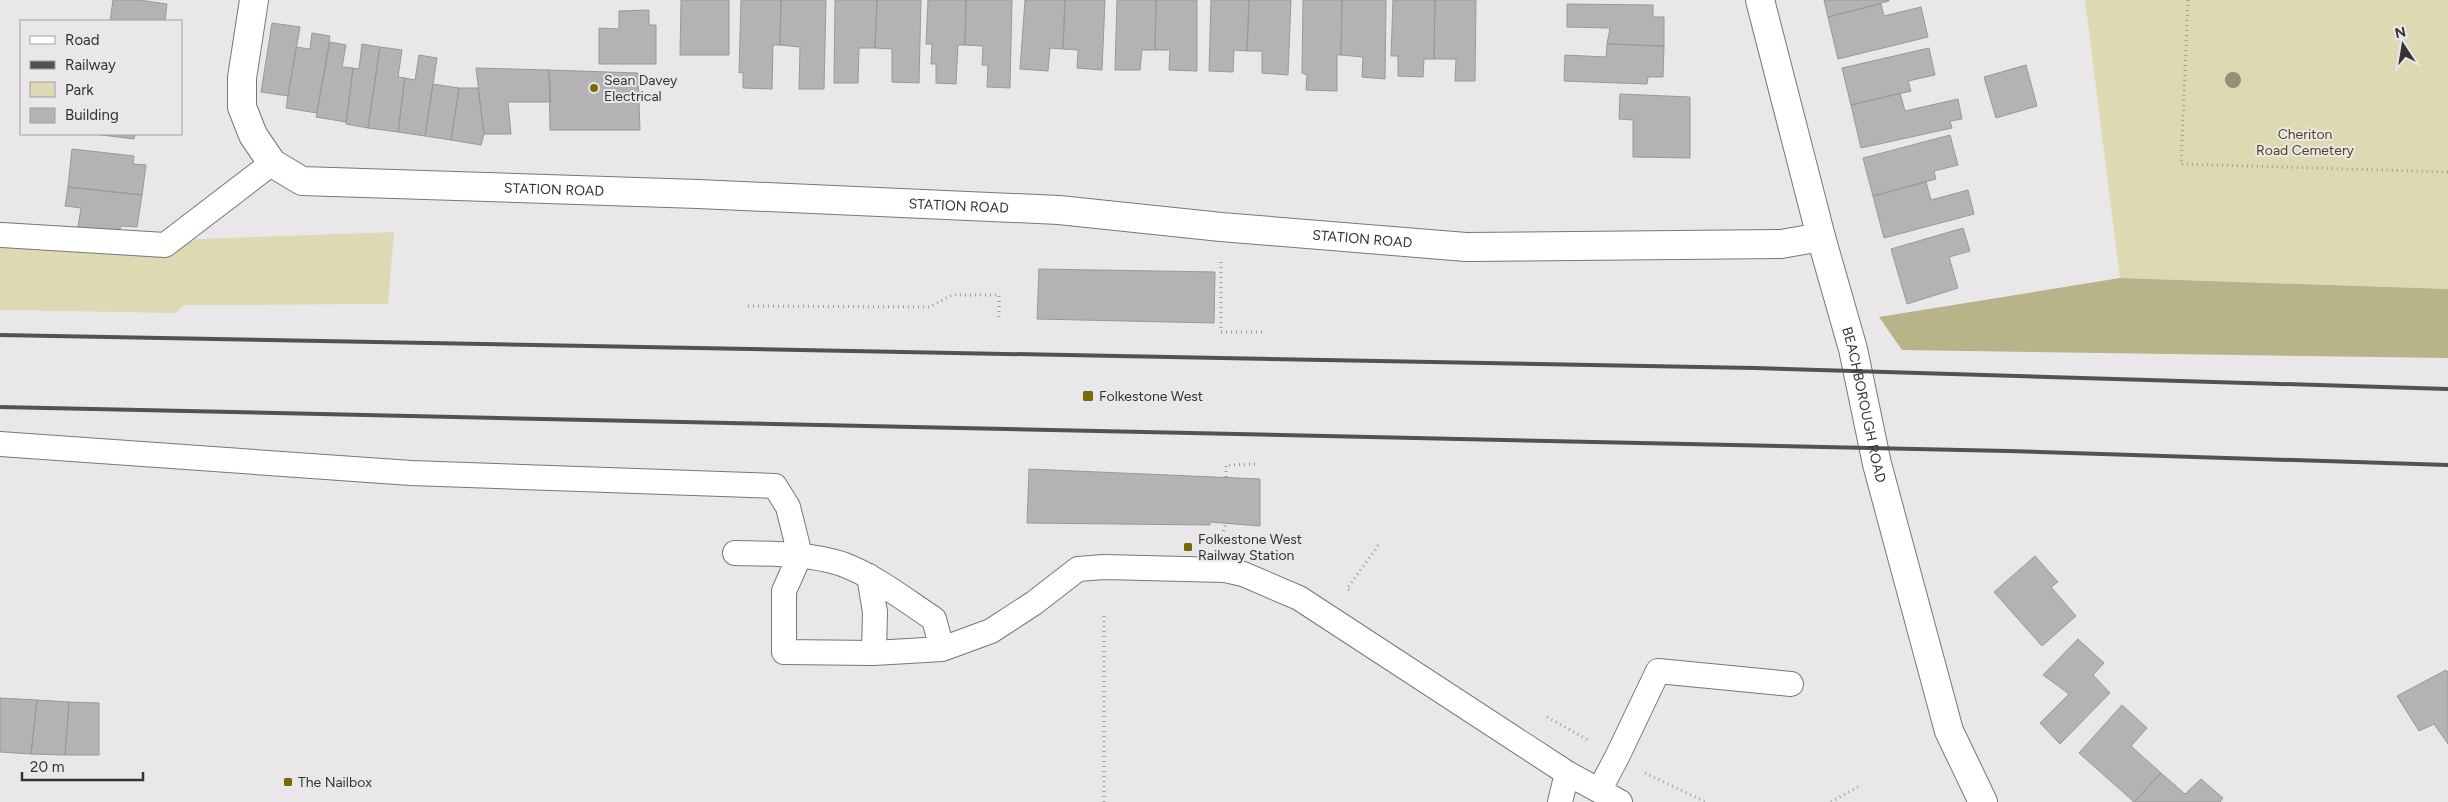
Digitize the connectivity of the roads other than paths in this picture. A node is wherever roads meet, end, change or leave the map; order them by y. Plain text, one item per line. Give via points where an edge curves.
1 (254, 0) edge
2 (1760, 0) edge
3 (272, 163) junction
4 (2, 235) dead end
5 (1820, 237) junction
6 (0, 444) edge
7 (735, 553) dead end
8 (800, 555) junction
9 (869, 576) junction
10 (942, 649) junction
11 (874, 653) junction
12 (1791, 684) dead end
13 (1567, 773) junction
14 (1600, 789) junction
15 (1560, 802) edge
16 (1620, 802) edge
17 (1983, 802) edge

1 - 3 street, STATION ROAD via 242,78 242,107 253,135
2 - 5 street, BEACHBOROUGH ROAD
3 - 4 lane via 165,245
3 - 5 street, STATION ROAD via 302,181 1049,210 1466,247 1781,244
5 - 17 street, BEACHBOROUGH ROAD via 1853,349 1876,464 1950,731
6 - 8 lane via 411,473 775,486 788,507
7 - 8 lane
8 - 9 lane via 841,564
8 - 11 lane via 784,592 784,652
9 - 10 lane via 934,619
9 - 11 lane via 875,612
10 - 11 lane
10 - 13 lane via 991,631 1078,569 1216,570 1243,574 1299,598
12 - 14 lane via 1658,671
13 - 14 lane
13 - 15 lane
14 - 16 lane

